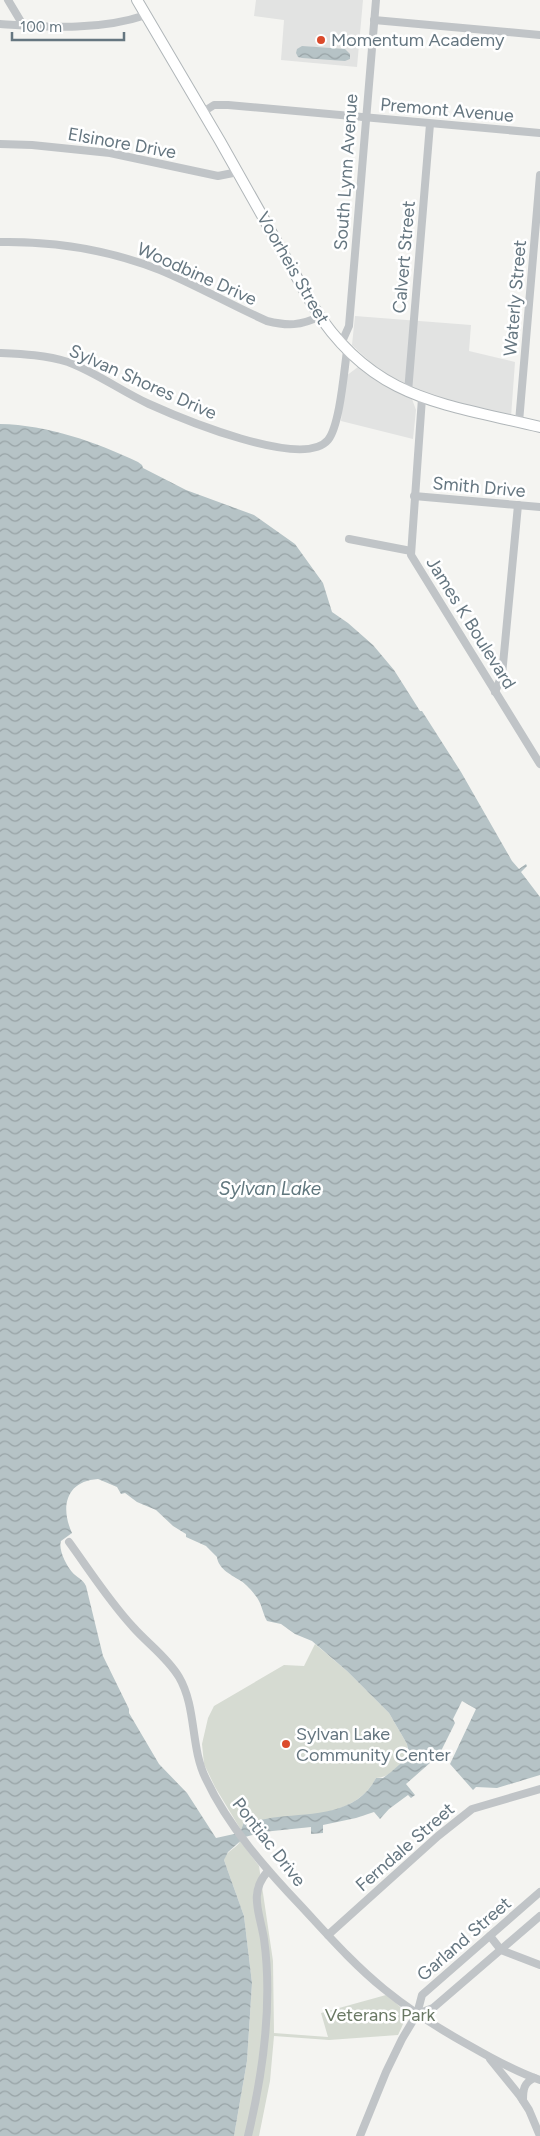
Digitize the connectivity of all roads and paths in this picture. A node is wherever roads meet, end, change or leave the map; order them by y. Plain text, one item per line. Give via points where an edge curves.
1 (8, 0) edge
2 (137, 0) edge
3 (376, 0) edge
4 (146, 15) junction
5 (374, 20) junction
6 (0, 24) edge
7 (24, 25) junction
8 (540, 34) edge
9 (203, 112) junction
10 (366, 118) junction
11 (430, 124) junction
12 (540, 133) edge
13 (0, 144) edge
14 (238, 172) junction
15 (540, 176) edge
16 (0, 242) edge
17 (320, 316) junction
18 (344, 348) junction
19 (0, 353) edge
20 (408, 392) junction
21 (422, 398) junction
22 (519, 422) junction
23 (540, 427) edge
24 (414, 496) junction
25 (518, 505) junction
26 (540, 507) edge
27 (349, 538) dead end
28 (411, 551) junction
29 (495, 692) junction
30 (540, 764) edge
31 (69, 1542) dead end
32 (540, 1789) edge
33 (268, 1871) junction
34 (540, 1892) edge
35 (540, 1916) edge
36 (328, 1935) junction
37 (490, 1936) junction
38 (501, 1950) junction
39 (540, 1965) edge
40 (417, 2014) junction
41 (487, 2056) junction
42 (537, 2079) edge
43 (523, 2100) junction
44 (248, 2136) edge
45 (360, 2136) edge
46 (540, 2136) edge

1 - 7 street
2 - 4 street, Voorheis Street
3 - 5 street, South Lynn Avenue
4 - 7 street via 103,26
4 - 9 street, Voorheis Street
5 - 8 street
5 - 10 street, South Lynn Avenue
6 - 7 street
9 - 10 street, Premont Avenue via 214,105 228,105
9 - 14 street, Voorheis Street
10 - 11 street, Premont Avenue
10 - 18 street, South Lynn Avenue via 349,326
11 - 12 street, Premont Avenue
11 - 20 street, Calvert Street
13 - 14 street, Elsinore Drive via 110,153 218,176
14 - 17 street, Voorheis Street
15 - 22 street, Waterly Street
16 - 17 street, Woodbine Drive via 62,244 129,260 160,271 266,321 285,325 308,323
17 - 18 street, Voorheis Street
18 - 19 street, Sylvan Shores Drive via 335,424 329,439 321,446 298,450 204,427 147,403 66,362
18 - 20 street, Voorheis Street via 370,370
20 - 21 street, Voorheis Street
21 - 22 street, Voorheis Street
21 - 24 street, James K Boulevard
22 - 23 street, Voorheis Street
24 - 25 street, Smith Drive
24 - 28 street, James K Boulevard
25 - 26 street, Smith Drive
25 - 29 street via 502,675
27 - 28 street
28 - 29 street, James K Boulevard
29 - 30 street, James K Boulevard
31 - 33 street, Pontiac Drive via 129,1623 166,1658 179,1678 190,1703 198,1754 209,1786
32 - 36 street, Ferndale Street via 472,1809
33 - 36 street, Pontiac Drive
33 - 44 street via 259,1881 256,1892 264,1940 266,2021
34 - 37 street, Garland Street
35 - 38 street, Garland Street
36 - 40 street, Pontiac Drive via 382,1988
37 - 38 street
37 - 40 street, Garland Street via 424,1994
38 - 39 street
38 - 40 street, Garland Street via 433,2008
40 - 41 street, Pontiac Drive
40 - 45 street, Garland Street via 386,2072
41 - 42 street, Pontiac Drive
41 - 43 street
42 - 43 street via 527,2081
43 - 46 street

